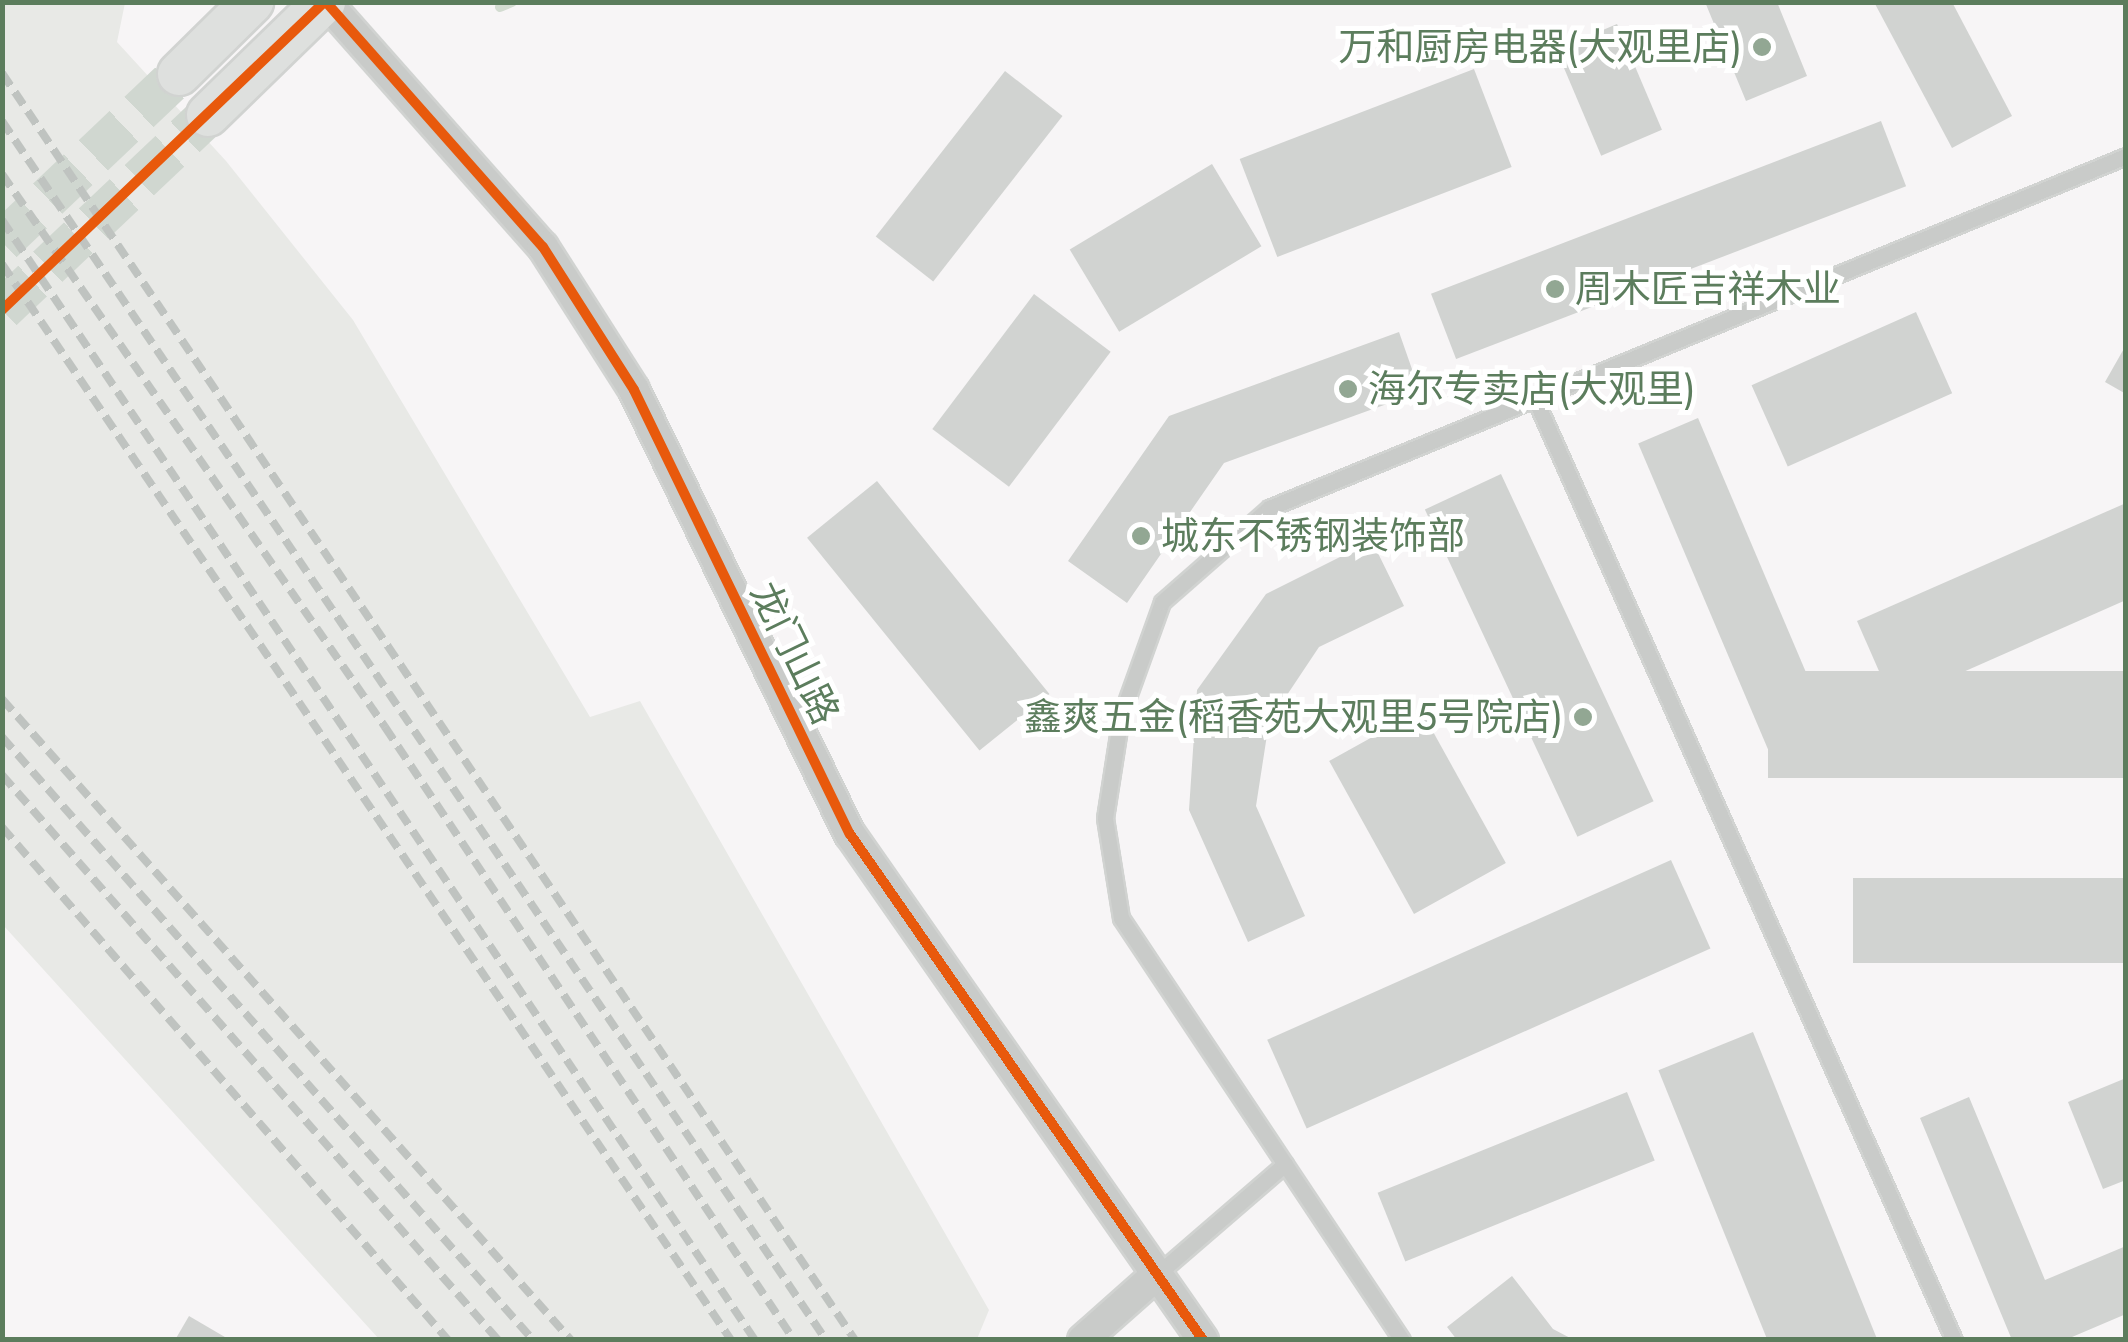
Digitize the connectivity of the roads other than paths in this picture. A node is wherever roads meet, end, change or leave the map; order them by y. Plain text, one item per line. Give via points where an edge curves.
1 (252, 2) edge
2 (325, 2) edge
3 (179, 74) tunnel mouth
4 (208, 115) tunnel mouth
5 (2126, 156) edge
6 (1535, 399) junction
7 (1285, 1164) junction
8 (1154, 1277) junction
9 (1082, 1340) edge
10 (1202, 1340) edge
11 (1402, 1340) edge
12 (1954, 1340) edge

1 - 3 street
2 - 4 street
2 - 8 street, 龙门山路 via 553,263 634,390 850,834
5 - 6 lane
6 - 7 lane via 1270,508 1162,602 1121,716 1105,818 1121,918
6 - 12 lane
7 - 8 lane
7 - 11 lane
8 - 9 street
8 - 10 street, 龙门山路

